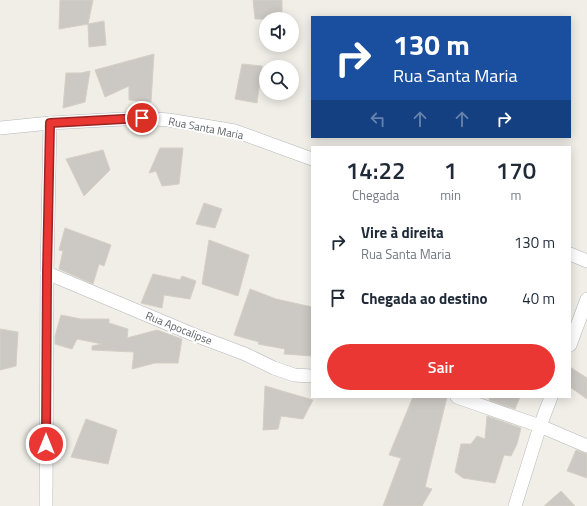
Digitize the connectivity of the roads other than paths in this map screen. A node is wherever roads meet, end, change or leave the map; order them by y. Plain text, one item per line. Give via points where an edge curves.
1 (50, 123) junction
2 (0, 128) edge
3 (311, 159) edge
4 (571, 254) edge
5 (587, 261) edge
6 (47, 273) junction
7 (587, 299) edge
8 (571, 342) edge
9 (311, 376) edge
10 (460, 398) edge
11 (550, 398) edge
12 (540, 426) junction
13 (587, 446) edge
14 (46, 506) edge
15 (515, 506) edge

1 - 2 street, Rua Santa Maria
1 - 3 street, Rua Santa Maria via 142,118 169,120 235,131
1 - 6 street
4 - 5 street
6 - 9 street, Rua Apocalipse via 274,368 294,375
6 - 14 street
7 - 8 street
10 - 12 street
11 - 12 street
12 - 13 street
12 - 15 street

